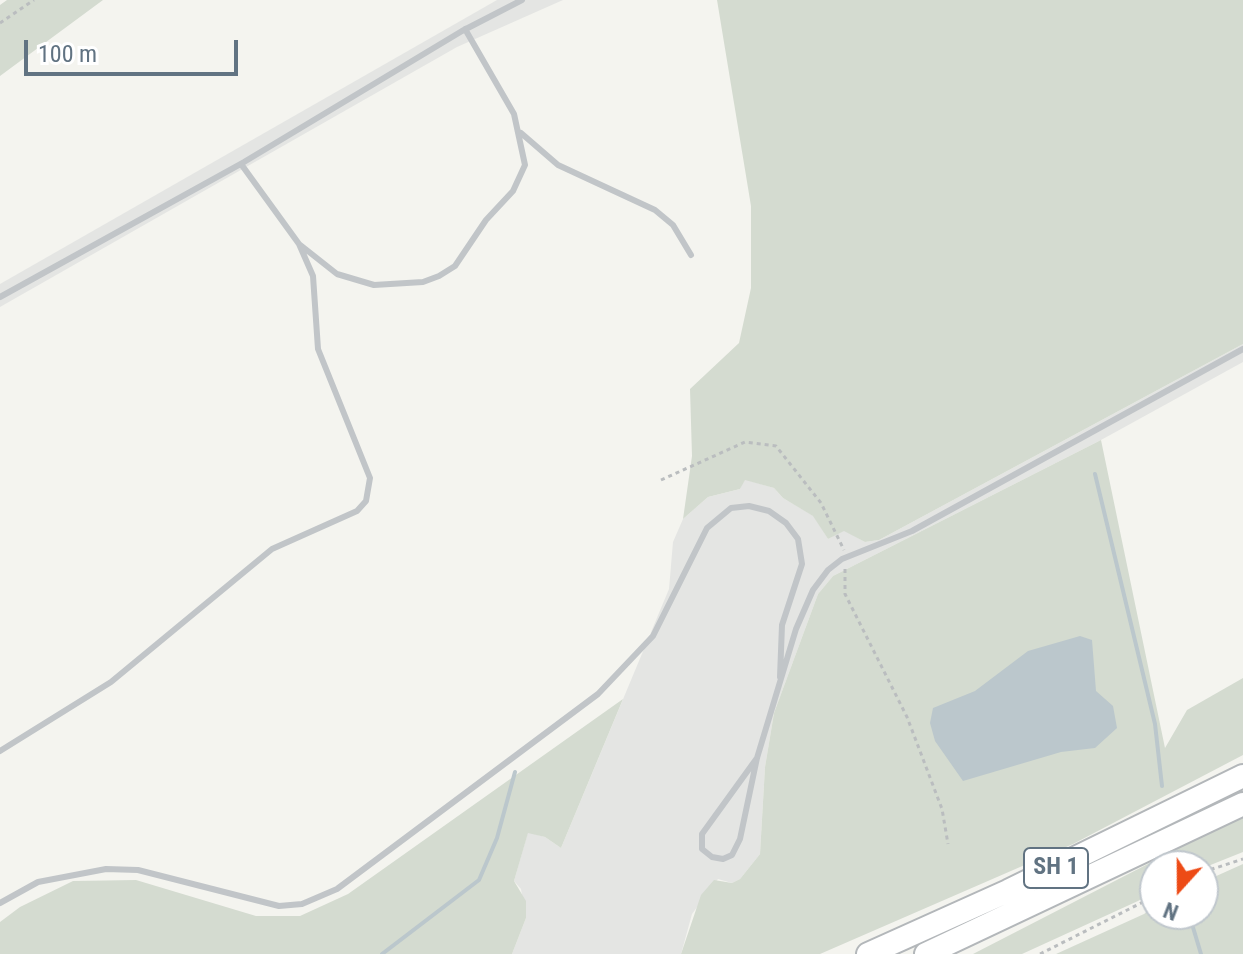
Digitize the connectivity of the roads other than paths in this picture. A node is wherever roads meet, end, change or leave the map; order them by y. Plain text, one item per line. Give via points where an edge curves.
1 (522, 0) edge
2 (465, 29) junction
3 (521, 133) junction
4 (241, 164) junction
5 (299, 244) junction
6 (691, 255) dead end
7 (0, 297) edge
8 (1243, 349) edge
9 (780, 677) junction
10 (0, 751) edge
11 (757, 758) junction
12 (1243, 776) edge
13 (1243, 804) edge
14 (0, 903) edge
15 (868, 954) edge
16 (926, 954) edge

1 - 2 lane
2 - 3 lane via 508,100
2 - 4 lane
3 - 5 lane via 525,165 513,191 455,266 439,276 395,285 353,281
3 - 6 lane via 558,165 655,210 673,225
4 - 5 lane
4 - 7 lane
5 - 10 lane via 313,276 318,349 370,478 366,501 357,511 272,549 111,682
8 - 9 lane via 912,531 828,570 813,590
9 - 11 lane
9 - 14 lane via 782,625 802,564 798,539 769,511 731,508 707,528 653,636 615,677 572,715 337,889 302,904 279,906 138,870 106,869 38,882
11 - 11 lane via 740,839 732,855 712,857 702,849 702,834
12 - 15 highway, SH 1
13 - 16 highway, SH 1

